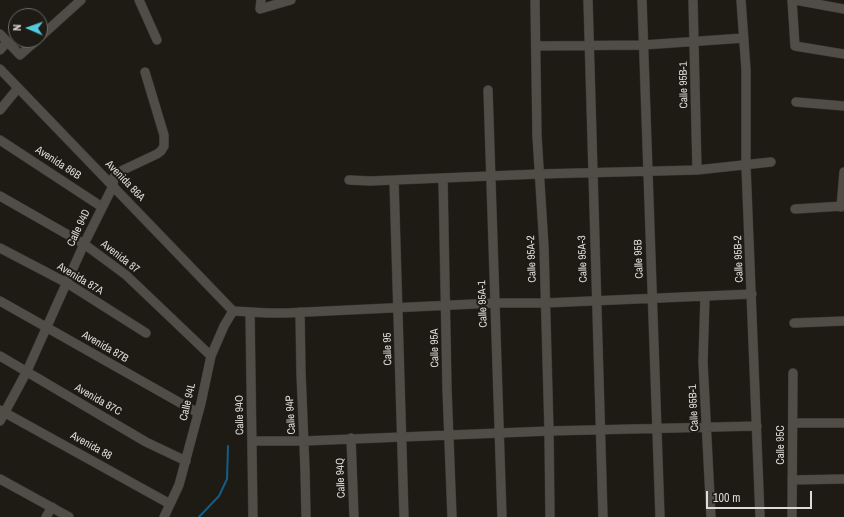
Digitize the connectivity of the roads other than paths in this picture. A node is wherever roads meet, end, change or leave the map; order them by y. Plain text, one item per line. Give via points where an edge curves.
1 (81, 0) edge
2 (139, 0) edge
3 (292, 0) edge
4 (535, 0) edge
5 (588, 0) edge
6 (642, 0) edge
7 (693, 0) edge
8 (741, 0) edge
9 (792, 0) edge
10 (795, 0) edge
11 (260, 4) edge
12 (842, 6) edge
13 (48, 30) edge
14 (0, 34) edge
15 (744, 38) junction
16 (157, 40) dead end
17 (7, 42) joint
18 (695, 42) junction
19 (643, 45) junction
20 (536, 46) junction
21 (589, 46) junction
22 (13, 48) edge
23 (27, 48) edge
24 (0, 50) edge
25 (844, 54) edge
26 (0, 69) edge
27 (145, 72) dead end
28 (18, 88) junction
29 (488, 90) dead end
30 (796, 102) dead end
31 (844, 106) edge
32 (0, 110) edge
33 (0, 140) edge
34 (771, 162) dead end
35 (746, 166) junction
36 (698, 170) junction
37 (648, 171) junction
38 (844, 172) edge
39 (593, 173) junction
40 (539, 174) junction
41 (491, 177) junction
42 (443, 178) junction
43 (349, 180) dead end
44 (394, 180) junction
45 (113, 186) junction
46 (0, 196) edge
47 (102, 206) junction
48 (842, 206) edge
49 (795, 209) dead end
50 (84, 244) junction
51 (0, 248) edge
52 (67, 283) junction
53 (752, 294) junction
54 (705, 297) junction
55 (652, 299) junction
56 (597, 300) junction
57 (0, 301) edge
58 (495, 303) junction
59 (545, 303) junction
60 (446, 306) junction
61 (399, 308) junction
62 (232, 311) junction
63 (250, 312) junction
64 (300, 312) junction
65 (844, 321) edge
66 (794, 323) dead end
67 (47, 328) junction
68 (146, 333) dead end
69 (0, 356) edge
70 (211, 356) junction
71 (27, 371) junction
72 (793, 373) dead end
73 (198, 413) junction
74 (2, 414) edge
75 (844, 422) edge
76 (793, 423) junction
77 (757, 426) junction
78 (707, 427) junction
79 (657, 428) junction
80 (549, 431) junction
81 (601, 431) junction
82 (499, 433) junction
83 (450, 436) junction
84 (402, 437) junction
85 (351, 438) junction
86 (252, 441) junction
87 (304, 441) junction
88 (186, 461) junction
89 (0, 478) edge
90 (844, 479) edge
91 (792, 480) junction
92 (170, 504) junction
93 (52, 507) junction
94 (46, 517) edge
95 (70, 517) edge
96 (164, 517) edge
97 (253, 517) edge
98 (306, 517) edge
99 (354, 517) edge
100 (404, 517) edge
101 (452, 517) edge
102 (502, 517) edge
103 (550, 517) edge
104 (603, 517) edge
105 (660, 517) edge
106 (711, 517) edge
107 (760, 517) edge
108 (792, 517) edge

1 - 13 street
2 - 16 street
3 - 11 street
4 - 20 street, Calle 95A-2
5 - 21 street, Calle 95A-3
6 - 19 street, Calle 95B
7 - 18 street, Calle 95B-1
8 - 15 street, Calle 95B-2
9 - 25 street via 795,46
10 - 12 street
14 - 17 street
15 - 18 street
15 - 35 street, Calle 95B-2
17 - 24 street
18 - 19 street
18 - 36 street, Calle 95B-1
19 - 21 street
19 - 37 street, Calle 95B
20 - 21 street
20 - 40 street, Calle 95A-2
21 - 39 street, Calle 95A-3
22 - 23 street via 20,55
26 - 28 street, Avenida 86A
27 - 45 street, Calle 94D via 164,135 164,146 157,154 114,177
28 - 32 street
28 - 45 street, Avenida 86A
29 - 41 street, Calle 95A-1
30 - 31 street
33 - 47 street, Avenida 86B
34 - 35 street
35 - 36 street
35 - 53 street, Calle 95B-2
36 - 37 street
37 - 39 street
37 - 55 street, Calle 95B
38 - 48 street
39 - 40 street
39 - 56 street, Calle 95A-3
40 - 41 street
40 - 59 street, Calle 95A-2
41 - 42 street
41 - 58 street, Calle 95A-1
42 - 44 street
42 - 60 street, Calle 95A
43 - 44 street
44 - 61 street, Calle 95
45 - 47 street, Calle 94D
45 - 62 street, Avenida 86A
46 - 50 street, Avenida 87
47 - 50 street, Calle 94D
48 - 49 street
50 - 52 street, Calle 94D
50 - 70 street, Avenida 87 via 126,275
51 - 52 street, Avenida 87A
52 - 67 street, Calle 94D
52 - 68 street, Avenida 87A
53 - 54 street
53 - 77 street, Calle 95B-2
54 - 55 street
54 - 78 street, Calle 95B-1 via 703,362
55 - 56 street
55 - 79 street, Calle 95B
56 - 59 street
56 - 81 street, Calle 95A-3
57 - 67 street, Avenida 87B
58 - 59 street
58 - 60 street
58 - 82 street, Calle 95A-1
59 - 80 street, Calle 95A-2
60 - 61 street
60 - 83 street, Calle 95A
61 - 64 street
61 - 84 street, Calle 95
62 - 63 street
62 - 70 street, Calle 94L
63 - 64 street
63 - 86 street, Calle 94O
64 - 87 street, Calle 94P
65 - 66 street
67 - 71 street, Calle 94D
67 - 73 street, Avenida 87B
69 - 71 street, Avenida 87C
70 - 73 street, Calle 94L
71 - 74 street, Calle 94D
71 - 88 street, Avenida 87C via 146,442
72 - 76 street, Calle 95C
73 - 88 street, Calle 94L
74 - 92 street, Avenida 88
75 - 76 street
76 - 91 street, Calle 95C
77 - 78 street
77 - 107 street, Calle 95B-2
78 - 79 street
78 - 106 street, Calle 95B-1
79 - 81 street
79 - 105 street, Calle 95B
80 - 81 street
80 - 82 street
80 - 103 street, Calle 95A-2
81 - 104 street, Calle 95A-3
82 - 83 street
82 - 102 street, Calle 95A-1
83 - 84 street
83 - 101 street, Calle 95A
84 - 85 street
84 - 100 street, Calle 95
85 - 87 street
85 - 99 street, Calle 94Q
86 - 87 street
86 - 97 street, Calle 94O
87 - 98 street, Calle 94P
88 - 92 street, Calle 94L
89 - 93 street
90 - 91 street
91 - 108 street, Calle 95C
92 - 96 street, Calle 94L
93 - 94 street
93 - 95 street

